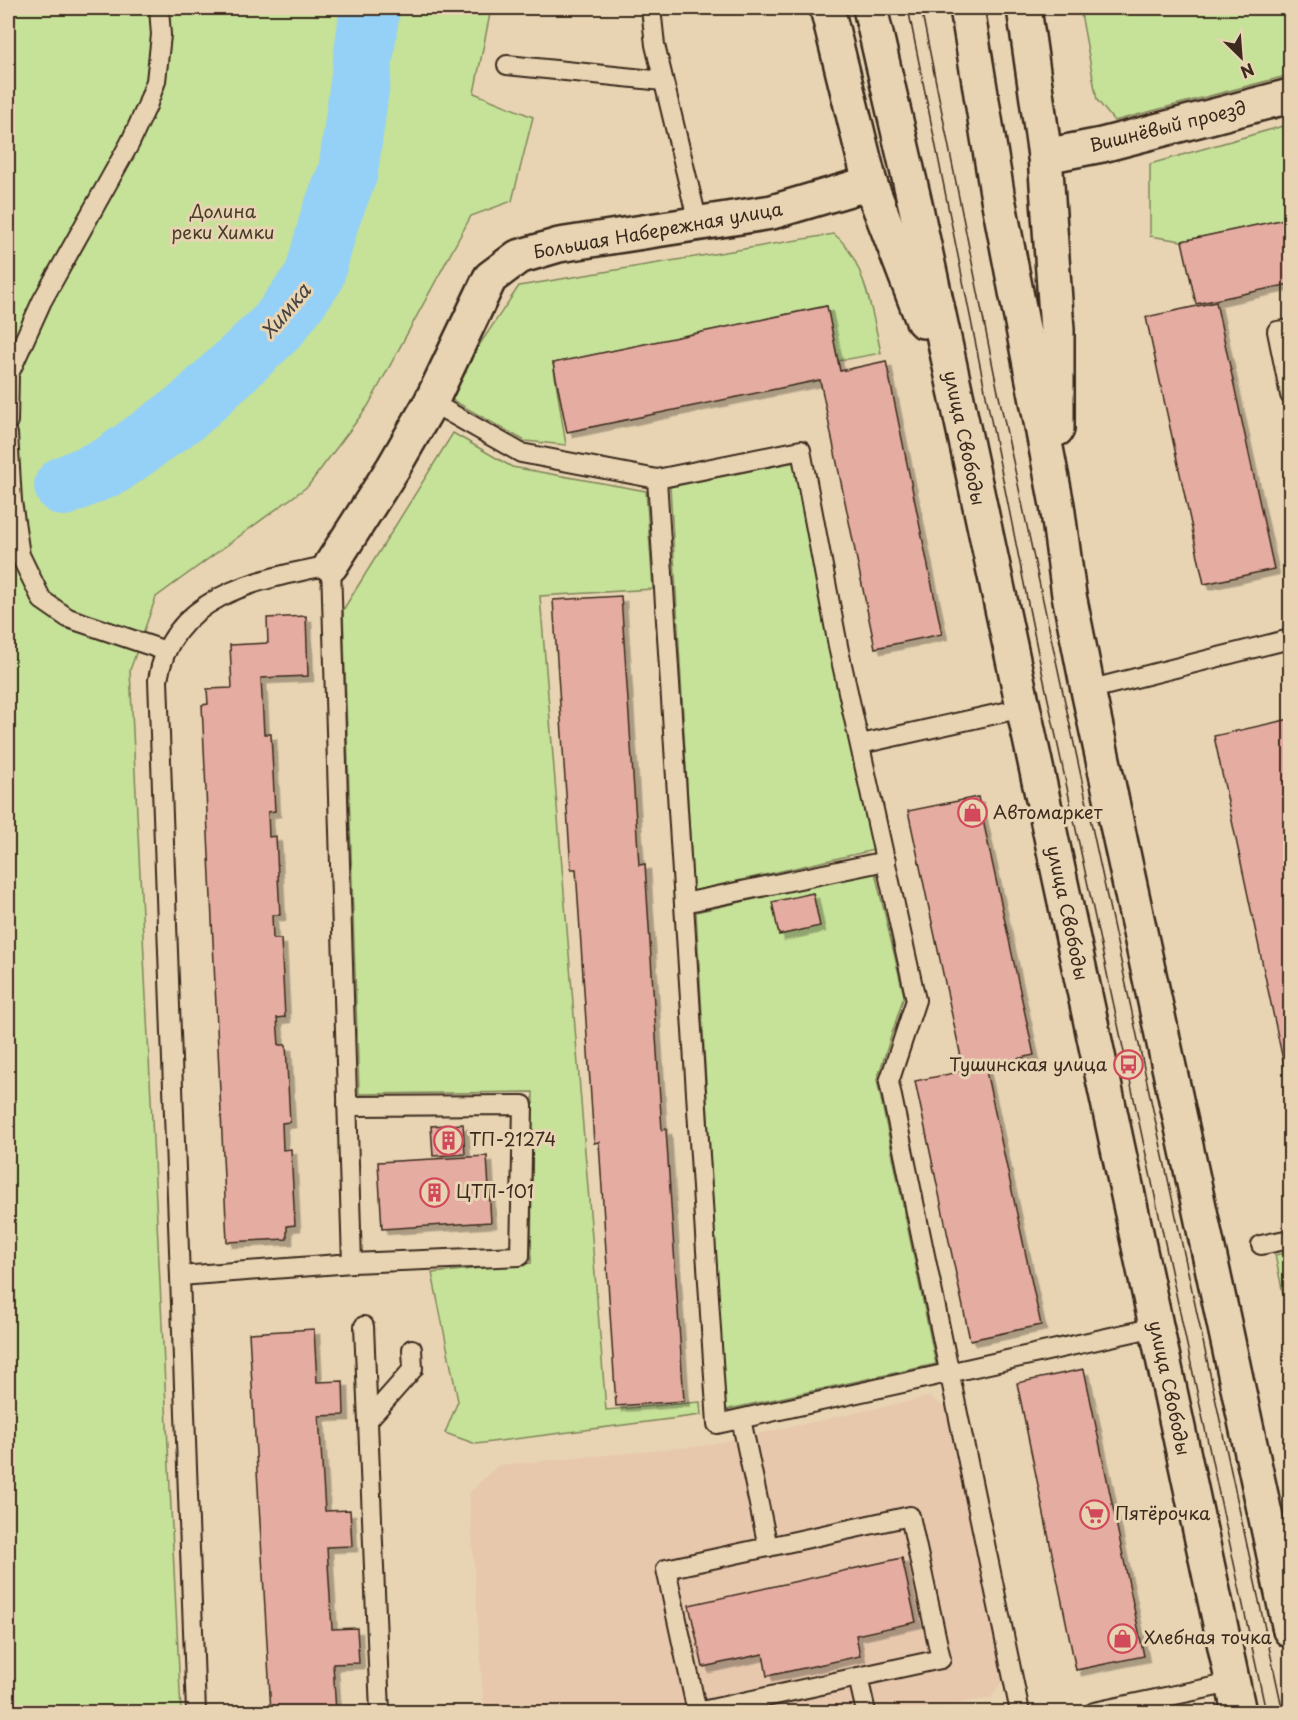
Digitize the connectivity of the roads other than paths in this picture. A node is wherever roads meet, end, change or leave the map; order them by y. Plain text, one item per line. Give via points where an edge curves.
1 (159, 8) edge
2 (651, 8) edge
3 (827, 8) edge
4 (870, 8) edge
5 (967, 8) edge
6 (1024, 8) edge
7 (507, 64) dead end
8 (663, 81) junction
9 (1290, 96) edge
10 (1045, 156) junction
11 (870, 183) junction
12 (698, 223) junction
13 (1290, 329) edge
14 (1290, 395) edge
15 (431, 402) junction
16 (958, 414) junction
17 (8, 421) edge
18 (8, 434) edge
19 (657, 479) junction
20 (1057, 506) junction
21 (331, 565) junction
22 (1290, 639) edge
23 (166, 651) junction
24 (1088, 690) junction
25 (1023, 708) junction
26 (861, 744) junction
27 (886, 861) junction
28 (684, 903) junction
29 (347, 1106) junction
30 (1290, 1239) edge
31 (1261, 1245) dead end
32 (352, 1263) junction
33 (180, 1276) junction
34 (364, 1326) dead end
35 (1156, 1327) junction
36 (412, 1349) dead end
37 (951, 1372) junction
38 (741, 1419) junction
39 (368, 1420) junction
40 (768, 1547) junction
41 (1290, 1630) edge
42 (858, 1677) junction
43 (1235, 1698) edge
44 (196, 1713) edge
45 (380, 1713) edge
46 (866, 1713) edge
47 (1020, 1713) edge
48 (1094, 1713) edge

1 - 17 lane via 161,35 156,81 147,106 42,301 9,374
2 - 8 lane
3 - 11 main road
4 - 16 main road, улица Свободы
5 - 20 main road via 997,193
6 - 10 main road
7 - 8 lane
8 - 12 lane
9 - 10 main road, Вишнёвый проезд
10 - 20 main road via 1057,330
11 - 12 main road, Большая Набережная улица via 772,212
11 - 16 main road
12 - 15 main road, Большая Набережная улица via 559,245 518,257 490,278
13 - 14 lane via 1278,332
15 - 19 lane via 521,453
15 - 21 main road, Большая Набережная улица
16 - 25 main road, улица Свободы
18 - 23 lane via 20,555 42,600 68,618
19 - 26 lane via 801,450
19 - 28 lane
20 - 24 main road
21 - 23 lane via 264,578 234,589 188,621
21 - 29 lane
22 - 24 lane
23 - 33 lane via 158,680
24 - 41 main road
25 - 26 lane
25 - 35 main road, улица Свободы
26 - 27 lane
27 - 28 lane
27 - 37 lane via 916,1000 889,1082
28 - 38 lane via 717,1424
29 - 32 lane
29 - 32 lane via 523,1105 520,1256
30 - 31 lane
32 - 33 lane
33 - 44 lane
34 - 39 lane
35 - 37 lane
35 - 43 main road, улица Свободы
36 - 39 lane via 413,1369
37 - 38 lane
37 - 47 lane
38 - 40 lane
39 - 45 lane
40 - 42 lane via 910,1516 941,1659
40 - 42 lane via 666,1569 697,1712
42 - 46 lane
43 - 48 lane

